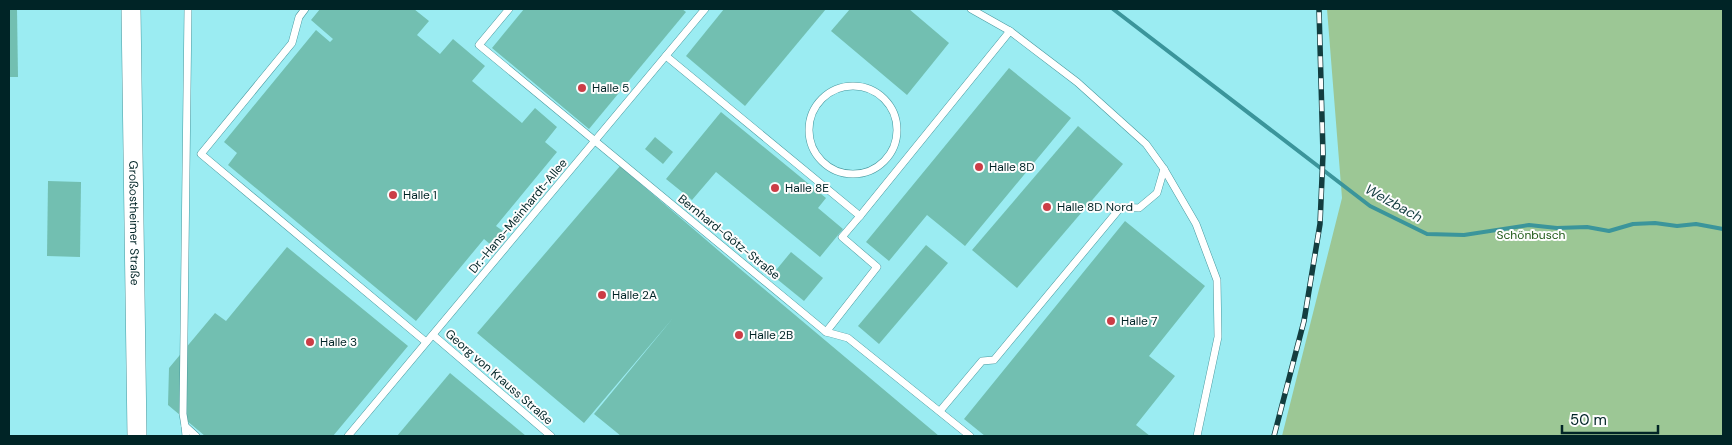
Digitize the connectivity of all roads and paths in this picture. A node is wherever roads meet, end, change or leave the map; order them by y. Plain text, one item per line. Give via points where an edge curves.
1 (131, 9) edge
2 (188, 9) edge
3 (305, 9) edge
4 (509, 9) edge
5 (704, 9) edge
6 (971, 9) edge
7 (1010, 31) junction
8 (666, 56) junction
9 (595, 141) junction
10 (187, 145) junction
11 (200, 154) junction
12 (889, 158) joint
13 (1164, 169) junction
14 (860, 216) junction
15 (826, 332) junction
16 (433, 335) junction
17 (426, 342) junction
18 (940, 411) junction
19 (185, 426) junction
20 (137, 436) edge
21 (186, 436) edge
22 (196, 436) edge
23 (348, 436) edge
24 (551, 436) edge
25 (970, 436) edge
26 (1197, 436) edge

1 - 20 main road, Großostheimer Straße
2 - 10 lane
3 - 11 lane via 299,17 292,43
4 - 9 lane, Bernhard-Götz-Straße via 479,46
5 - 8 lane, Dr.-Hans-Meinhardt-Allee
6 - 7 lane
7 - 13 lane via 1077,82 1146,144
7 - 14 lane
8 - 9 lane, Dr.-Hans-Meinhardt-Allee
8 - 14 lane
9 - 15 lane, Bernhard-Götz-Straße
9 - 16 lane, Dr.-Hans-Meinhardt-Allee
10 - 11 lane
10 - 19 lane
11 - 17 lane
12 - 12 lane via 898,137 895,112 875,90 847,84 822,97 808,121 810,145 822,164 845,175 870,172
13 - 18 lane via 1157,193 1139,208 1121,207 994,360 982,361
13 - 26 lane via 1196,224 1217,280 1218,337
14 - 15 lane via 842,237 877,268
15 - 18 lane, Bernhard-Götz-Straße via 848,338
16 - 17 lane, Dr.-Hans-Meinhardt-Allee
16 - 24 lane, Georg von Krauss Straße
17 - 23 lane, Dr.-Hans-Meinhardt-Allee
18 - 25 lane, Bernhard-Götz-Straße
19 - 21 lane
19 - 22 lane

